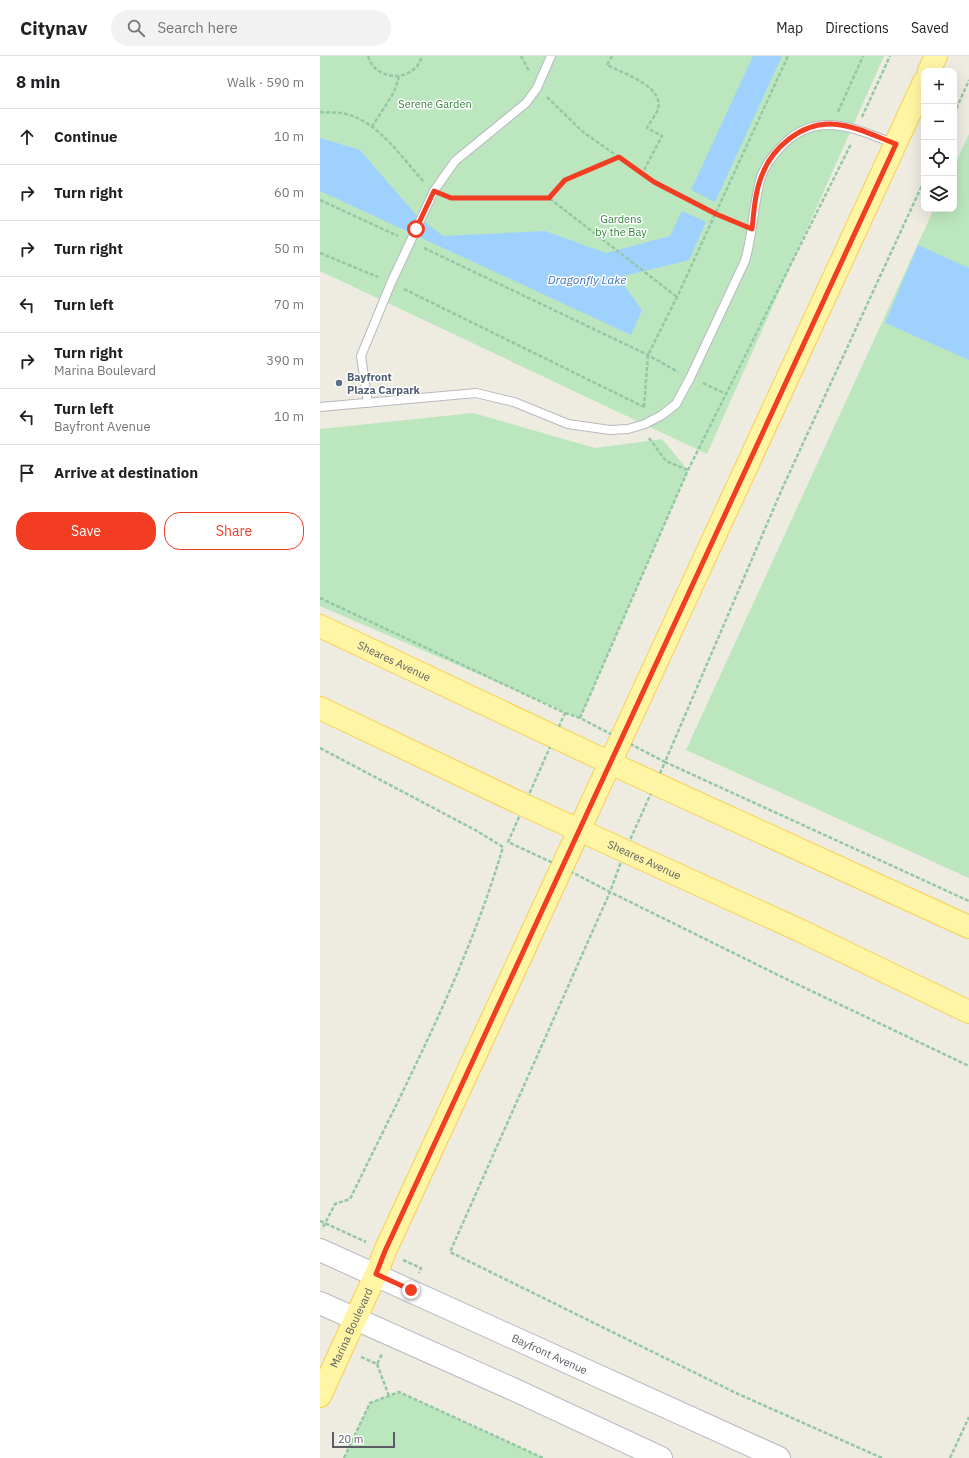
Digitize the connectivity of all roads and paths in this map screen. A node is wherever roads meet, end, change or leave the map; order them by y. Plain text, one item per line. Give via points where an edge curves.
1 (368, 56) edge
2 (422, 56) edge
3 (521, 56) edge
4 (551, 56) edge
5 (612, 56) edge
6 (788, 56) edge
7 (863, 56) edge
8 (890, 56) edge
9 (936, 56) edge
10 (930, 68) edge
11 (399, 76) junction
12 (969, 80) edge
13 (537, 88) junction
14 (921, 89) edge
15 (957, 107) edge
16 (320, 112) edge
17 (838, 112) dead end
18 (372, 127) junction
19 (856, 129) junction
20 (896, 144) junction
21 (619, 157) junction
22 (642, 174) junction
23 (921, 188) edge
24 (434, 191) junction
25 (549, 198) junction
26 (320, 200) edge
27 (716, 214) junction
28 (752, 229) junction
29 (410, 242) junction
30 (320, 253) edge
31 (391, 283) junction
32 (677, 297) junction
33 (648, 355) junction
34 (690, 378) junction
35 (726, 394) junction
36 (368, 403) junction
37 (320, 407) edge
38 (644, 407) junction
39 (645, 424) junction
40 (688, 470) junction
41 (320, 598) edge
42 (320, 626) edge
43 (320, 708) edge
44 (565, 713) dead end
45 (580, 718) dead end
46 (320, 748) edge
47 (610, 763) junction
48 (579, 830) junction
49 (969, 901) edge
50 (969, 927) edge
51 (969, 1012) edge
52 (969, 1066) edge
53 (320, 1221) edge
54 (326, 1224) junction
55 (320, 1250) edge
56 (385, 1251) junction
57 (376, 1274) junction
58 (320, 1303) edge
59 (356, 1319) junction
60 (377, 1364) dead end
61 (320, 1396) edge
62 (389, 1396) junction
63 (969, 1417) edge
64 (344, 1458) edge
65 (543, 1458) edge
66 (661, 1458) edge
67 (779, 1458) edge
68 (882, 1458) edge
69 (950, 1458) edge

1 - 11 path via 379,72 388,76
2 - 11 path via 415,69
3 - 13 path
4 - 13 lane
5 - 22 path via 607,65 652,88 658,95 658,108 647,128 662,136
6 - 27 path
7 - 17 path
8 - 19 path
9 - 10 main road
11 - 18 path via 394,92
12 - 15 path
13 - 21 path via 583,132
13 - 24 lane via 526,103 455,162
14 - 20 main road, Marina Boulevard
16 - 18 path via 342,113 362,120
18 - 24 path
19 - 20 lane
19 - 28 lane via 831,124 812,126 791,137 772,156 762,175
19 - 35 path via 847,152
20 - 47 main road, Marina Boulevard
21 - 22 path
21 - 25 path via 565,180
22 - 27 path
23 - 49 path via 782,489 665,762
24 - 25 path via 451,198
24 - 29 lane
25 - 32 path
26 - 29 path
27 - 28 path
27 - 32 path
28 - 34 lane via 745,261
29 - 31 lane
29 - 33 path
30 - 31 path
31 - 36 lane via 361,356
31 - 38 path
32 - 33 path
33 - 34 path
33 - 38 path
34 - 35 path
34 - 39 lane via 676,404
35 - 40 path
36 - 37 lane
36 - 39 lane via 476,394 514,402 568,424 610,430
38 - 39 path
39 - 40 path via 649,440 666,461
40 - 45 path
41 - 44 path
42 - 47 main road, Sheares Avenue
43 - 48 main road, Sheares Avenue
46 - 54 path via 503,847 479,919 402,1092 350,1199 335,1204
47 - 48 main road, Marina Boulevard
47 - 50 main road, Sheares Avenue
48 - 51 main road, Sheares Avenue
48 - 56 main road, Marina Boulevard
52 - 68 path via 610,892 450,1252 736,1393
53 - 54 path
54 - 56 path
55 - 57 main road, Bayfront Avenue
56 - 57 main road, Marina Boulevard
57 - 59 main road, Marina Boulevard
57 - 67 main road, Bayfront Avenue
58 - 59 main road
59 - 61 main road, Marina Boulevard
59 - 66 main road
60 - 62 path
62 - 64 path via 370,1403
62 - 65 path via 398,1392
63 - 69 path

